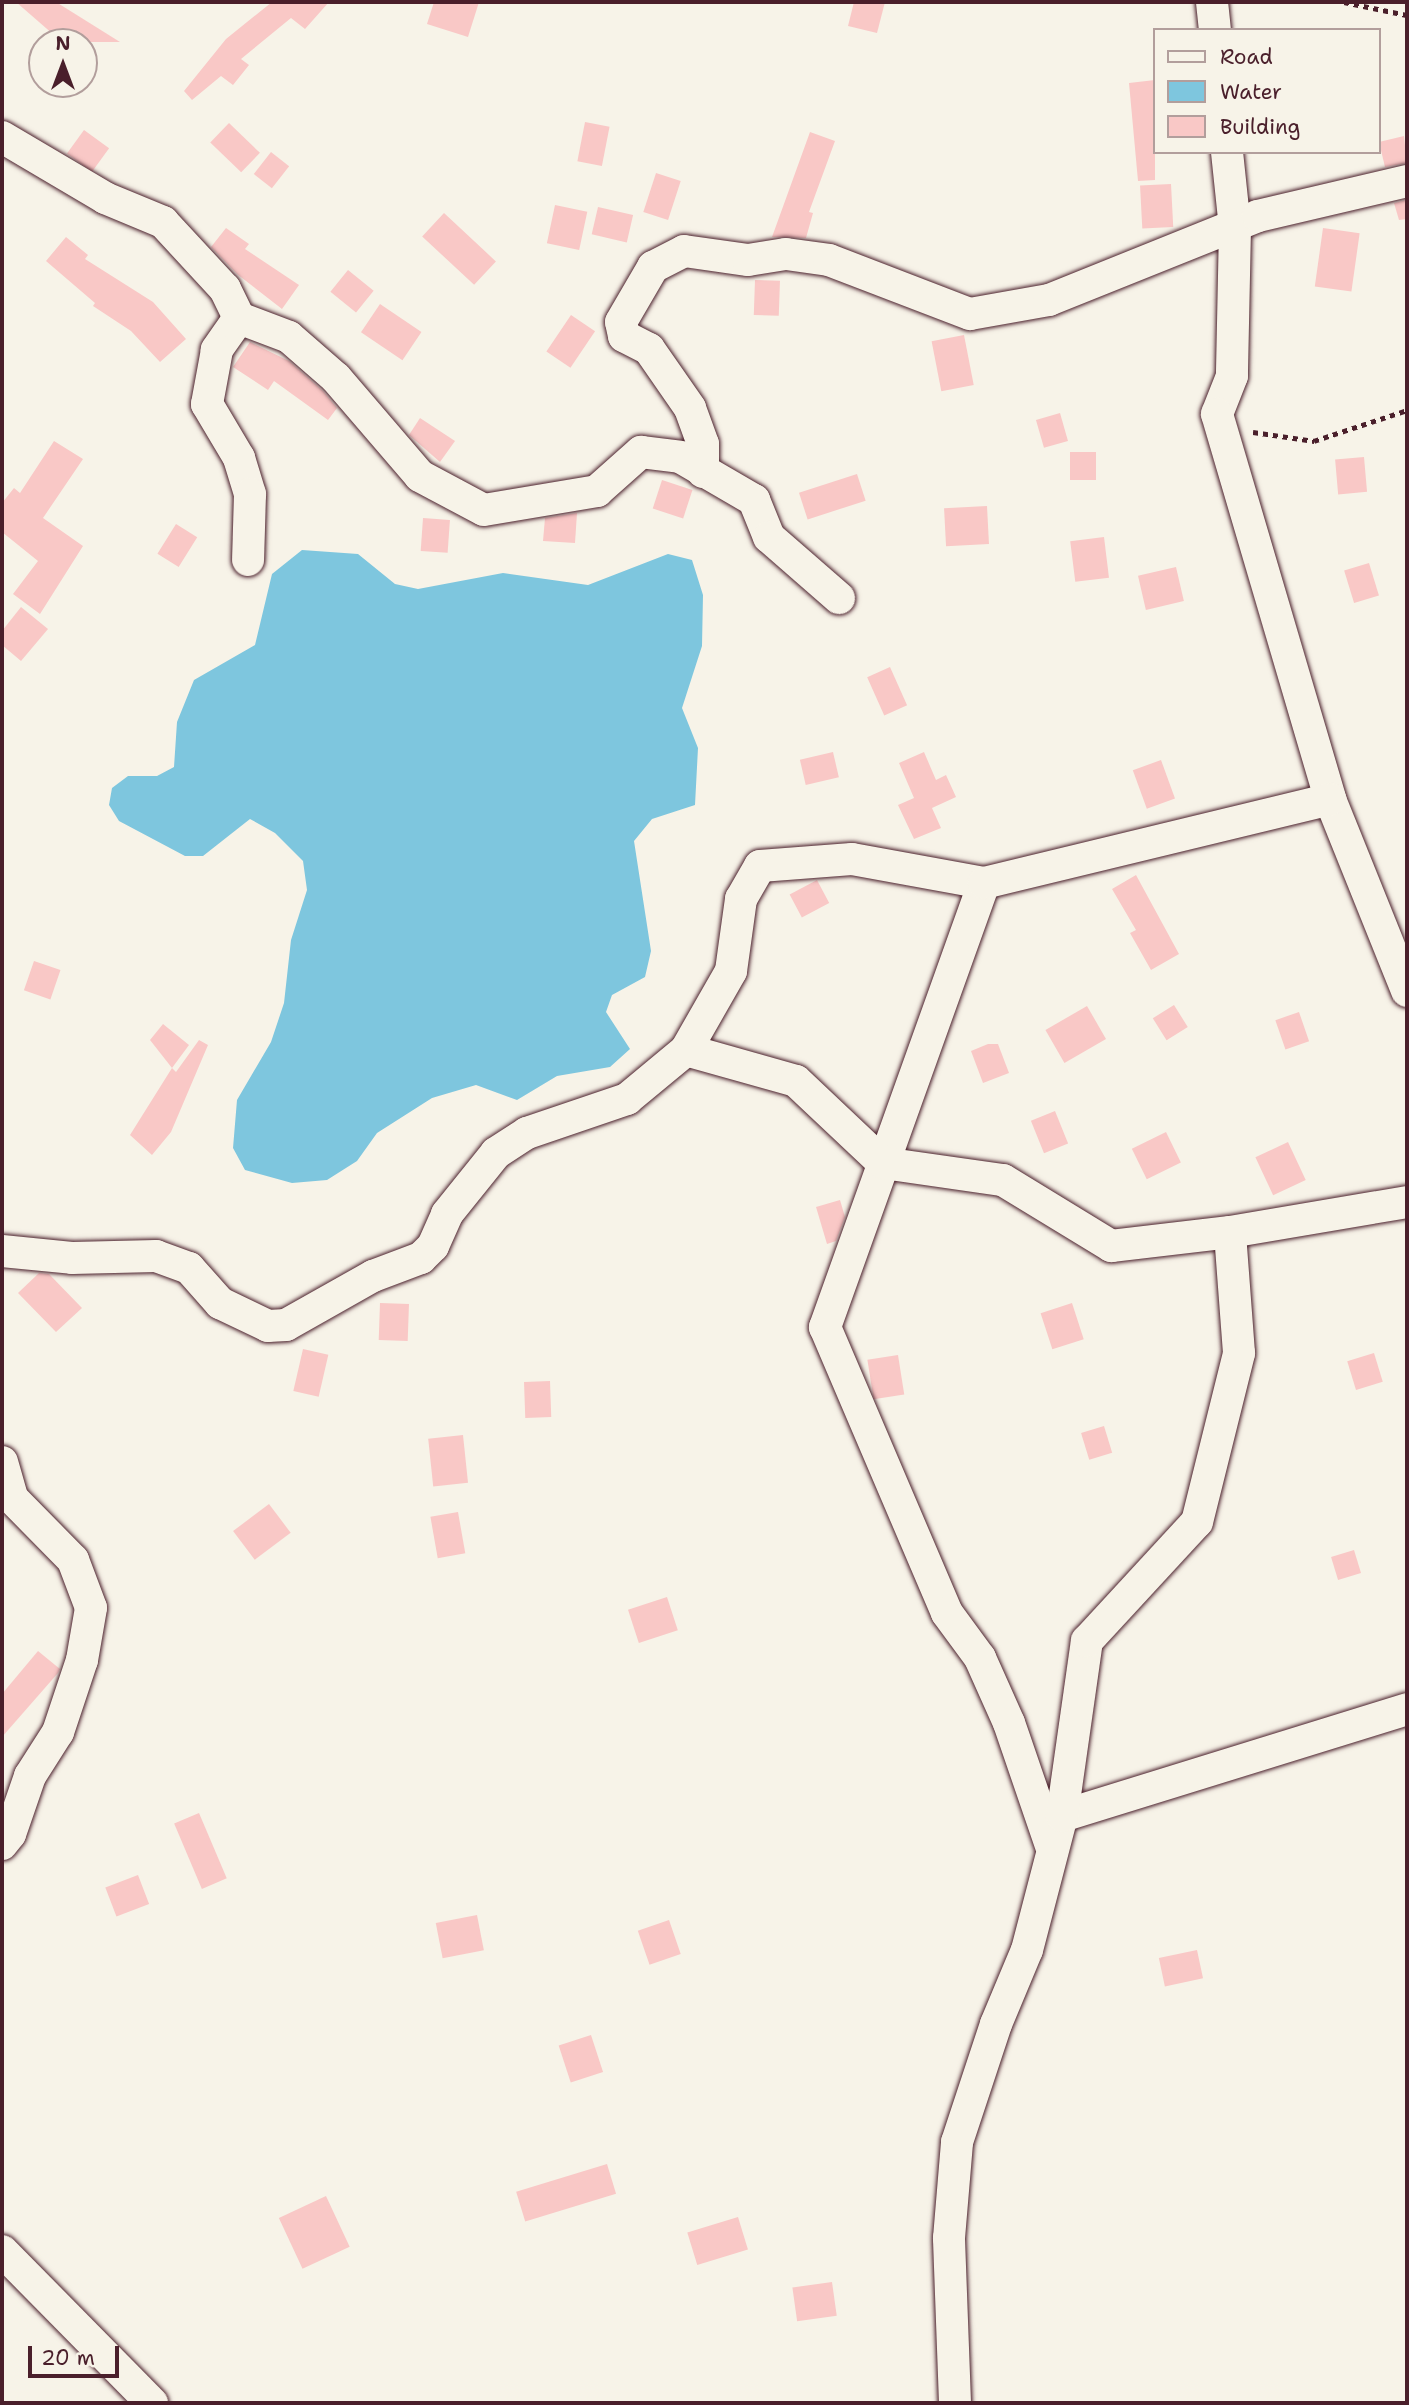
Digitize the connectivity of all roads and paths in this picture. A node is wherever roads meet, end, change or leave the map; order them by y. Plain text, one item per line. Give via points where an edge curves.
1 (1212, 2) edge
2 (1344, 2) edge
3 (1407, 15) edge
4 (1215, 28) edge
5 (2, 137) edge
6 (1227, 154) edge
7 (1407, 181) edge
8 (1235, 228) junction
9 (239, 318) junction
10 (1407, 410) edge
11 (1246, 431) dead end
12 (704, 471) junction
13 (248, 561) dead end
14 (839, 598) dead end
15 (1330, 799) junction
16 (984, 883) junction
17 (1401, 959) edge
18 (1407, 991) edge
19 (686, 1050) junction
20 (883, 1163) junction
21 (1407, 1202) edge
22 (1230, 1232) junction
23 (2, 1251) edge
24 (2, 1462) edge
25 (1407, 1709) edge
26 (1062, 1816) junction
27 (2, 1844) edge
28 (1051, 1846) junction
29 (2, 2251) edge
30 (152, 2403) edge
31 (955, 2403) edge

1 - 4 street
2 - 3 path
5 - 9 street via 105,198 163,222 225,289
6 - 8 street
7 - 8 street via 1258,216
8 - 12 street via 1049,300 970,314 829,260 786,254 748,260 684,251 653,267 621,323 624,336 649,349 690,408 704,444
8 - 15 street via 1232,376 1217,414
9 - 12 street via 289,337 336,377 420,476 484,510 597,491 641,452 680,457
9 - 13 street via 217,350 207,404 239,458 250,494
10 - 11 path via 1314,441
12 - 14 street via 754,500 769,537
15 - 16 street
15 - 17 street
16 - 19 street via 852,859 760,866 741,899 731,971
16 - 20 street
17 - 18 street
19 - 20 street via 796,1081
19 - 23 street via 627,1099 527,1133 496,1153 447,1214 433,1245 421,1258 373,1276 286,1325 268,1326 220,1303 189,1268 156,1256 72,1258
20 - 22 street via 1003,1180 1111,1245
20 - 28 street via 825,1327 947,1613 980,1658 1004,1713
21 - 22 street
22 - 26 street via 1239,1353 1197,1522 1087,1641
24 - 27 street via 12,1498 73,1560 91,1608 82,1660 58,1732 30,1776 10,1834
25 - 26 street
26 - 28 street
28 - 31 street via 1027,1950 996,2024 957,2142 949,2238
29 - 30 street

